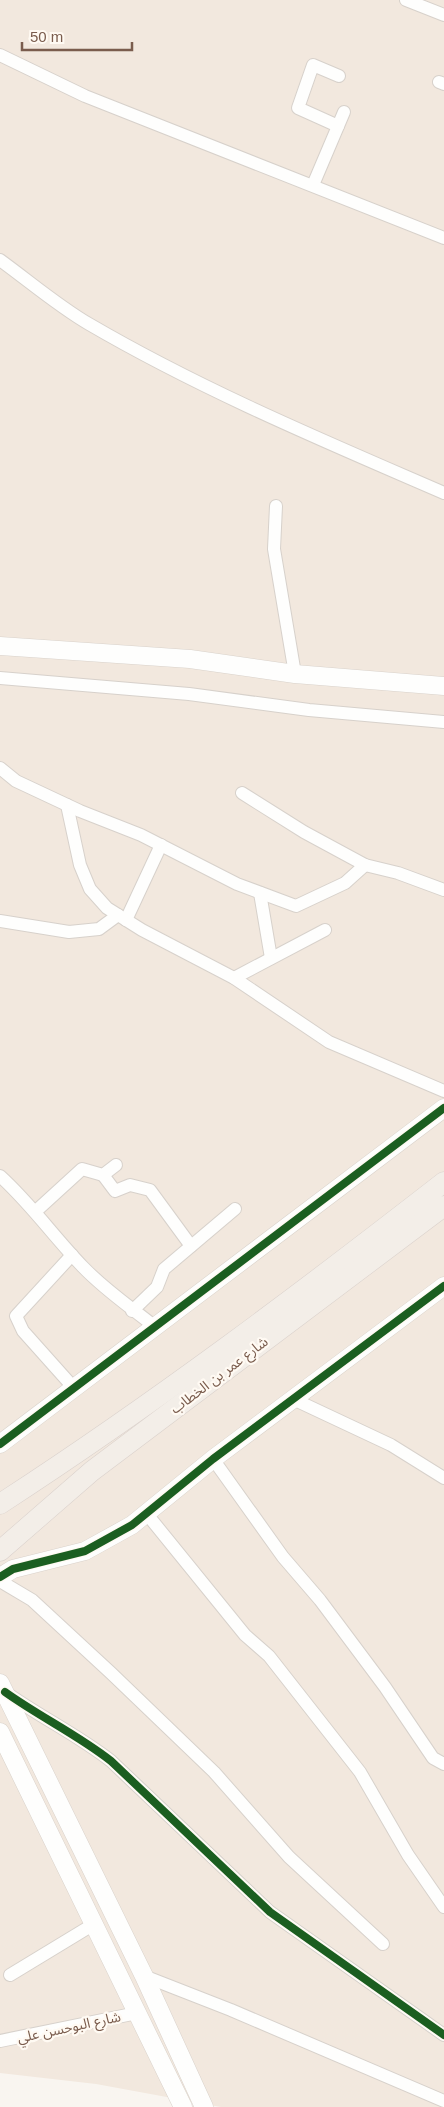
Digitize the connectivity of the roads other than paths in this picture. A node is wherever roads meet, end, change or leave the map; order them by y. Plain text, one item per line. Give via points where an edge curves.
1 (406, 0) edge
2 (444, 15) edge
3 (0, 54) edge
4 (339, 76) dead end
5 (344, 112) dead end
6 (338, 126) junction
7 (313, 185) junction
8 (444, 238) edge
9 (0, 260) edge
10 (444, 493) edge
11 (276, 506) dead end
12 (0, 646) edge
13 (295, 674) junction
14 (0, 678) edge
15 (444, 686) edge
16 (444, 722) edge
17 (0, 768) edge
18 (242, 793) dead end
19 (67, 805) junction
20 (161, 845) junction
21 (365, 865) junction
22 (444, 890) edge
23 (260, 893) junction
24 (122, 917) junction
25 (0, 921) edge
26 (325, 930) dead end
27 (271, 958) junction
28 (234, 978) junction
29 (444, 1091) edge
30 (444, 1108) edge
31 (116, 1165) dead end
32 (103, 1175) junction
33 (0, 1176) edge
34 (444, 1182) edge
35 (444, 1206) edge
36 (235, 1209) dead end
37 (36, 1211) junction
38 (191, 1246) junction
39 (72, 1255) junction
40 (444, 1286) edge
41 (132, 1311) junction
42 (154, 1326) junction
43 (73, 1387) junction
44 (293, 1399) junction
45 (0, 1444) edge
46 (212, 1459) junction
47 (444, 1478) edge
48 (0, 1504) edge
49 (146, 1513) junction
50 (0, 1551) edge
51 (0, 1577) edge
52 (0, 1581) edge
53 (3, 1688) edge
54 (0, 1732) edge
55 (444, 1764) edge
56 (444, 1908) edge
57 (94, 1924) junction
58 (383, 1944) dead end
59 (10, 1975) dead end
60 (144, 1976) junction
61 (137, 2013) junction
62 (444, 2035) edge
63 (0, 2040) edge
64 (444, 2101) edge
65 (183, 2107) edge
66 (204, 2107) edge

1 - 2 street
3 - 7 street via 85,96
4 - 6 street via 313,65 298,108
5 - 6 street
6 - 7 street
7 - 8 street
9 - 10 street via 88,323 185,376
11 - 13 street via 274,549
12 - 13 street via 190,659
13 - 15 street
14 - 16 street via 189,694 309,710
17 - 19 street via 16,781
18 - 21 street
19 - 20 street
19 - 24 street via 80,865 90,890 107,908
20 - 23 street
20 - 24 street
21 - 22 street via 398,872
21 - 23 street via 344,883 296,906
23 - 27 street
24 - 25 street via 99,929 69,932
24 - 28 street
26 - 27 street
27 - 28 street
28 - 29 street via 328,1042
30 - 42 street
31 - 32 street
32 - 37 street via 82,1169
32 - 38 street via 115,1191 130,1185 150,1190
33 - 37 street
34 - 48 main road, شارع عمر بن الخطاب via 171,1388 86,1449
35 - 50 main road, شارع عمر بن الخطاب via 92,1470
36 - 38 street
37 - 39 street
38 - 41 street via 164,1269 157,1287
39 - 41 street via 110,1294
39 - 43 street via 16,1316 24,1331
40 - 44 street
41 - 42 street
42 - 43 street
43 - 45 street
44 - 46 street
44 - 47 street via 391,1444
46 - 49 street
46 - 55 street via 283,1557 320,1600 385,1687 433,1758
49 - 51 street via 132,1525 85,1552 13,1569
49 - 56 street via 245,1635 269,1656 360,1772 408,1855
52 - 58 street via 32,1600 111,1672 214,1772 289,1857
53 - 60 street
53 - 62 street via 38,1716 88,1743 103,1755 270,1912
54 - 57 street
57 - 59 street
57 - 61 street
60 - 64 street
60 - 66 street
61 - 63 street, شارع البوحسن علي
61 - 65 street

